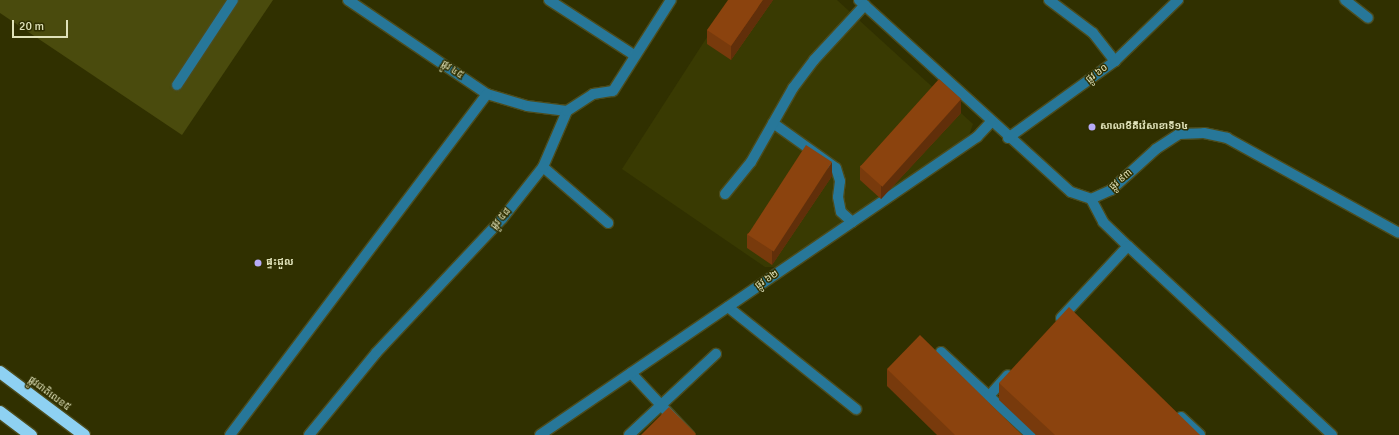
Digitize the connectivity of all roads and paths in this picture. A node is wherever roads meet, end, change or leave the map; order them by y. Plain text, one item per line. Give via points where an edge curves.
1 (233, 0) edge
2 (348, 0) edge
3 (549, 0) edge
4 (671, 0) edge
5 (1049, 0) edge
6 (1178, 0) edge
7 (1345, 0) edge
8 (862, 3) edge
9 (1368, 18) dead end
10 (634, 54) junction
11 (1115, 61) junction
12 (177, 85) dead end
13 (487, 94) junction
14 (567, 111) junction
15 (991, 122) junction
16 (773, 123) junction
17 (1008, 138) junction
18 (543, 167) junction
19 (725, 194) dead end
20 (1091, 199) junction
21 (852, 222) junction
22 (608, 223) dead end
23 (1399, 233) edge
24 (1128, 246) junction
25 (728, 307) junction
26 (1053, 327) edge
27 (941, 352) dead end
28 (716, 354) dead end
29 (1016, 367) edge
30 (0, 372) edge
31 (631, 373) junction
32 (989, 396) junction
33 (660, 404) junction
34 (1171, 408) edge
35 (856, 409) dead end
36 (0, 412) edge
37 (1322, 432) edge
38 (31, 435) edge
39 (84, 435) edge
40 (230, 435) edge
41 (310, 435) edge
42 (540, 435) edge
43 (629, 435) edge
44 (689, 435) edge
45 (1031, 435) edge
46 (1200, 435) edge
47 (1332, 435) edge

1 - 12 street
2 - 13 street, ផ្លូវ ៤៥
3 - 10 street
4 - 10 street
5 - 11 street via 1092,33
6 - 11 street, ផ្លូវ ៦០
7 - 9 street
8 - 15 street
8 - 16 street via 814,60
10 - 14 street via 613,91 592,94
11 - 17 street, ផ្លូវ ៦០
13 - 14 street, ផ្លូវ ៤៥ via 527,106
13 - 40 street
14 - 18 street, ផ្លូវ ៥៨
15 - 17 street
15 - 21 street, ផ្លូវ ៦២ via 977,137
16 - 19 street via 751,162
16 - 21 street via 836,168 840,181 838,197 841,212
17 - 20 street via 1071,192
18 - 22 street
18 - 41 street, ផ្លូវ ៥៨ via 502,219 376,353
20 - 23 street, ផ្លូវ ៩៣ via 1110,190 1156,150 1179,134 1204,133 1228,138
20 - 24 street via 1103,222
21 - 25 street, ផ្លូវ ៦២
24 - 26 street via 1072,313
24 - 37 street
25 - 31 street, ផ្លូវ ៦២
25 - 35 street
27 - 32 street
28 - 33 street
29 - 32 street
30 - 39 highway, ផ្លូវជាតិលេខ៥
31 - 33 street
31 - 42 street, ផ្លូវ ៦២
32 - 45 street
33 - 43 street
33 - 44 street
34 - 46 street
36 - 38 highway
37 - 47 street

